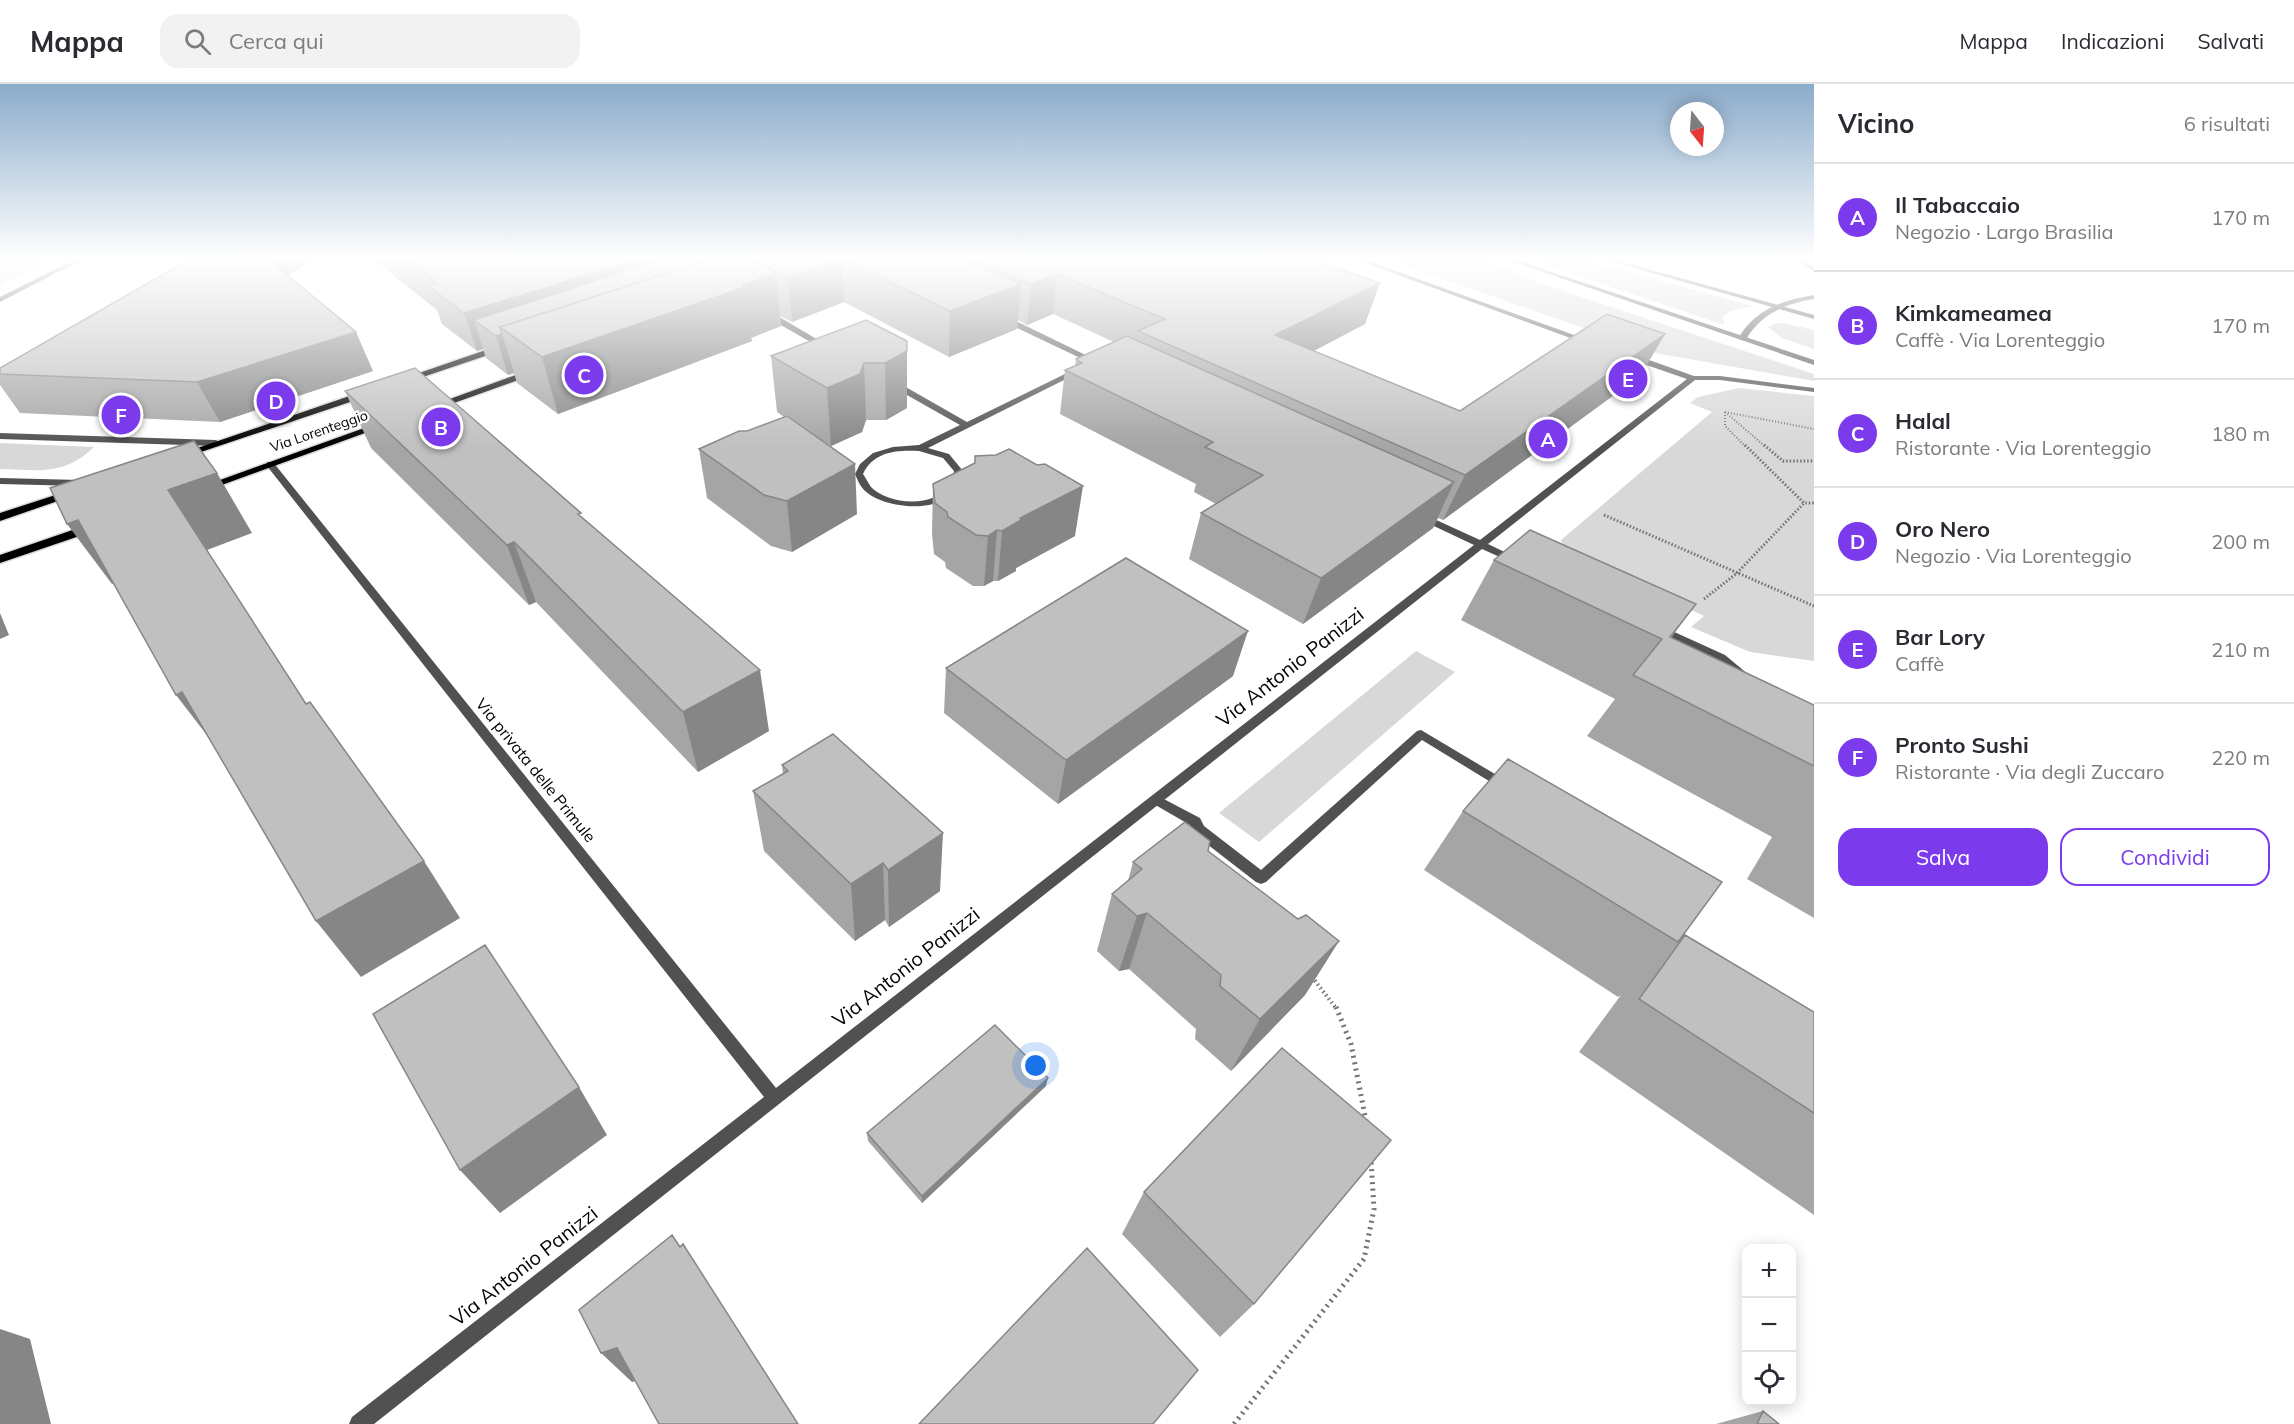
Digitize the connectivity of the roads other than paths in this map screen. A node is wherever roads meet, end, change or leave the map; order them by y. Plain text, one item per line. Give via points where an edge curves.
1 (784, 323) edge
2 (1013, 323) edge
3 (1535, 323) edge
4 (1694, 323) edge
5 (1751, 323) edge
6 (1742, 339) junction
7 (1595, 344) edge
8 (509, 345) edge
9 (831, 349) edge
10 (1628, 355) edge
11 (1096, 362) junction
12 (1814, 363) edge
13 (550, 366) edge
14 (1107, 367) edge
15 (883, 378) edge
16 (1693, 378) junction
17 (397, 382) edge
18 (375, 390) edge
19 (1814, 390) edge
20 (428, 409) edge
21 (394, 421) edge
22 (966, 425) junction
23 (0, 436) edge
24 (216, 443) junction
25 (921, 448) junction
26 (173, 458) edge
27 (270, 464) junction
28 (0, 481) edge
29 (87, 486) joint
30 (193, 492) edge
31 (1408, 510) edge
32 (0, 517) edge
33 (104, 523) edge
34 (1482, 545) junction
35 (0, 560) edge
36 (1522, 564) edge
37 (1648, 623) edge
38 (1749, 679) edge
39 (1523, 795) edge
40 (1156, 800) junction
41 (774, 1098) junction
42 (358, 1424) edge

1 - 9 street
2 - 11 street
3 - 7 street
4 - 6 street
5 - 6 street
6 - 12 street
8 - 17 main road
10 - 16 street
11 - 14 street
11 - 22 street
13 - 20 main road
15 - 22 street
16 - 19 street
16 - 34 street, Via Antonio Panizzi
18 - 24 main road, Via Lorenteggio
21 - 27 main road, Via Lorenteggio
22 - 25 street
23 - 24 street
24 - 26 main road, Via Lorenteggio
25 - 25 street via 892,449 868,459 859,474 860,483 876,497 905,503 920,503 947,494 955,487 959,471 946,456
27 - 30 main road, Via Lorenteggio
27 - 41 street, Via privata delle Primule
28 - 29 street
29 - 32 main road
31 - 34 street
33 - 35 main road
34 - 36 street
34 - 40 street, Via Antonio Panizzi
37 - 38 street via 1721,658
39 - 40 street via 1421,734 1261,878 1199,830 1195,822
40 - 41 street, Via Antonio Panizzi
41 - 42 street, Via Antonio Panizzi

